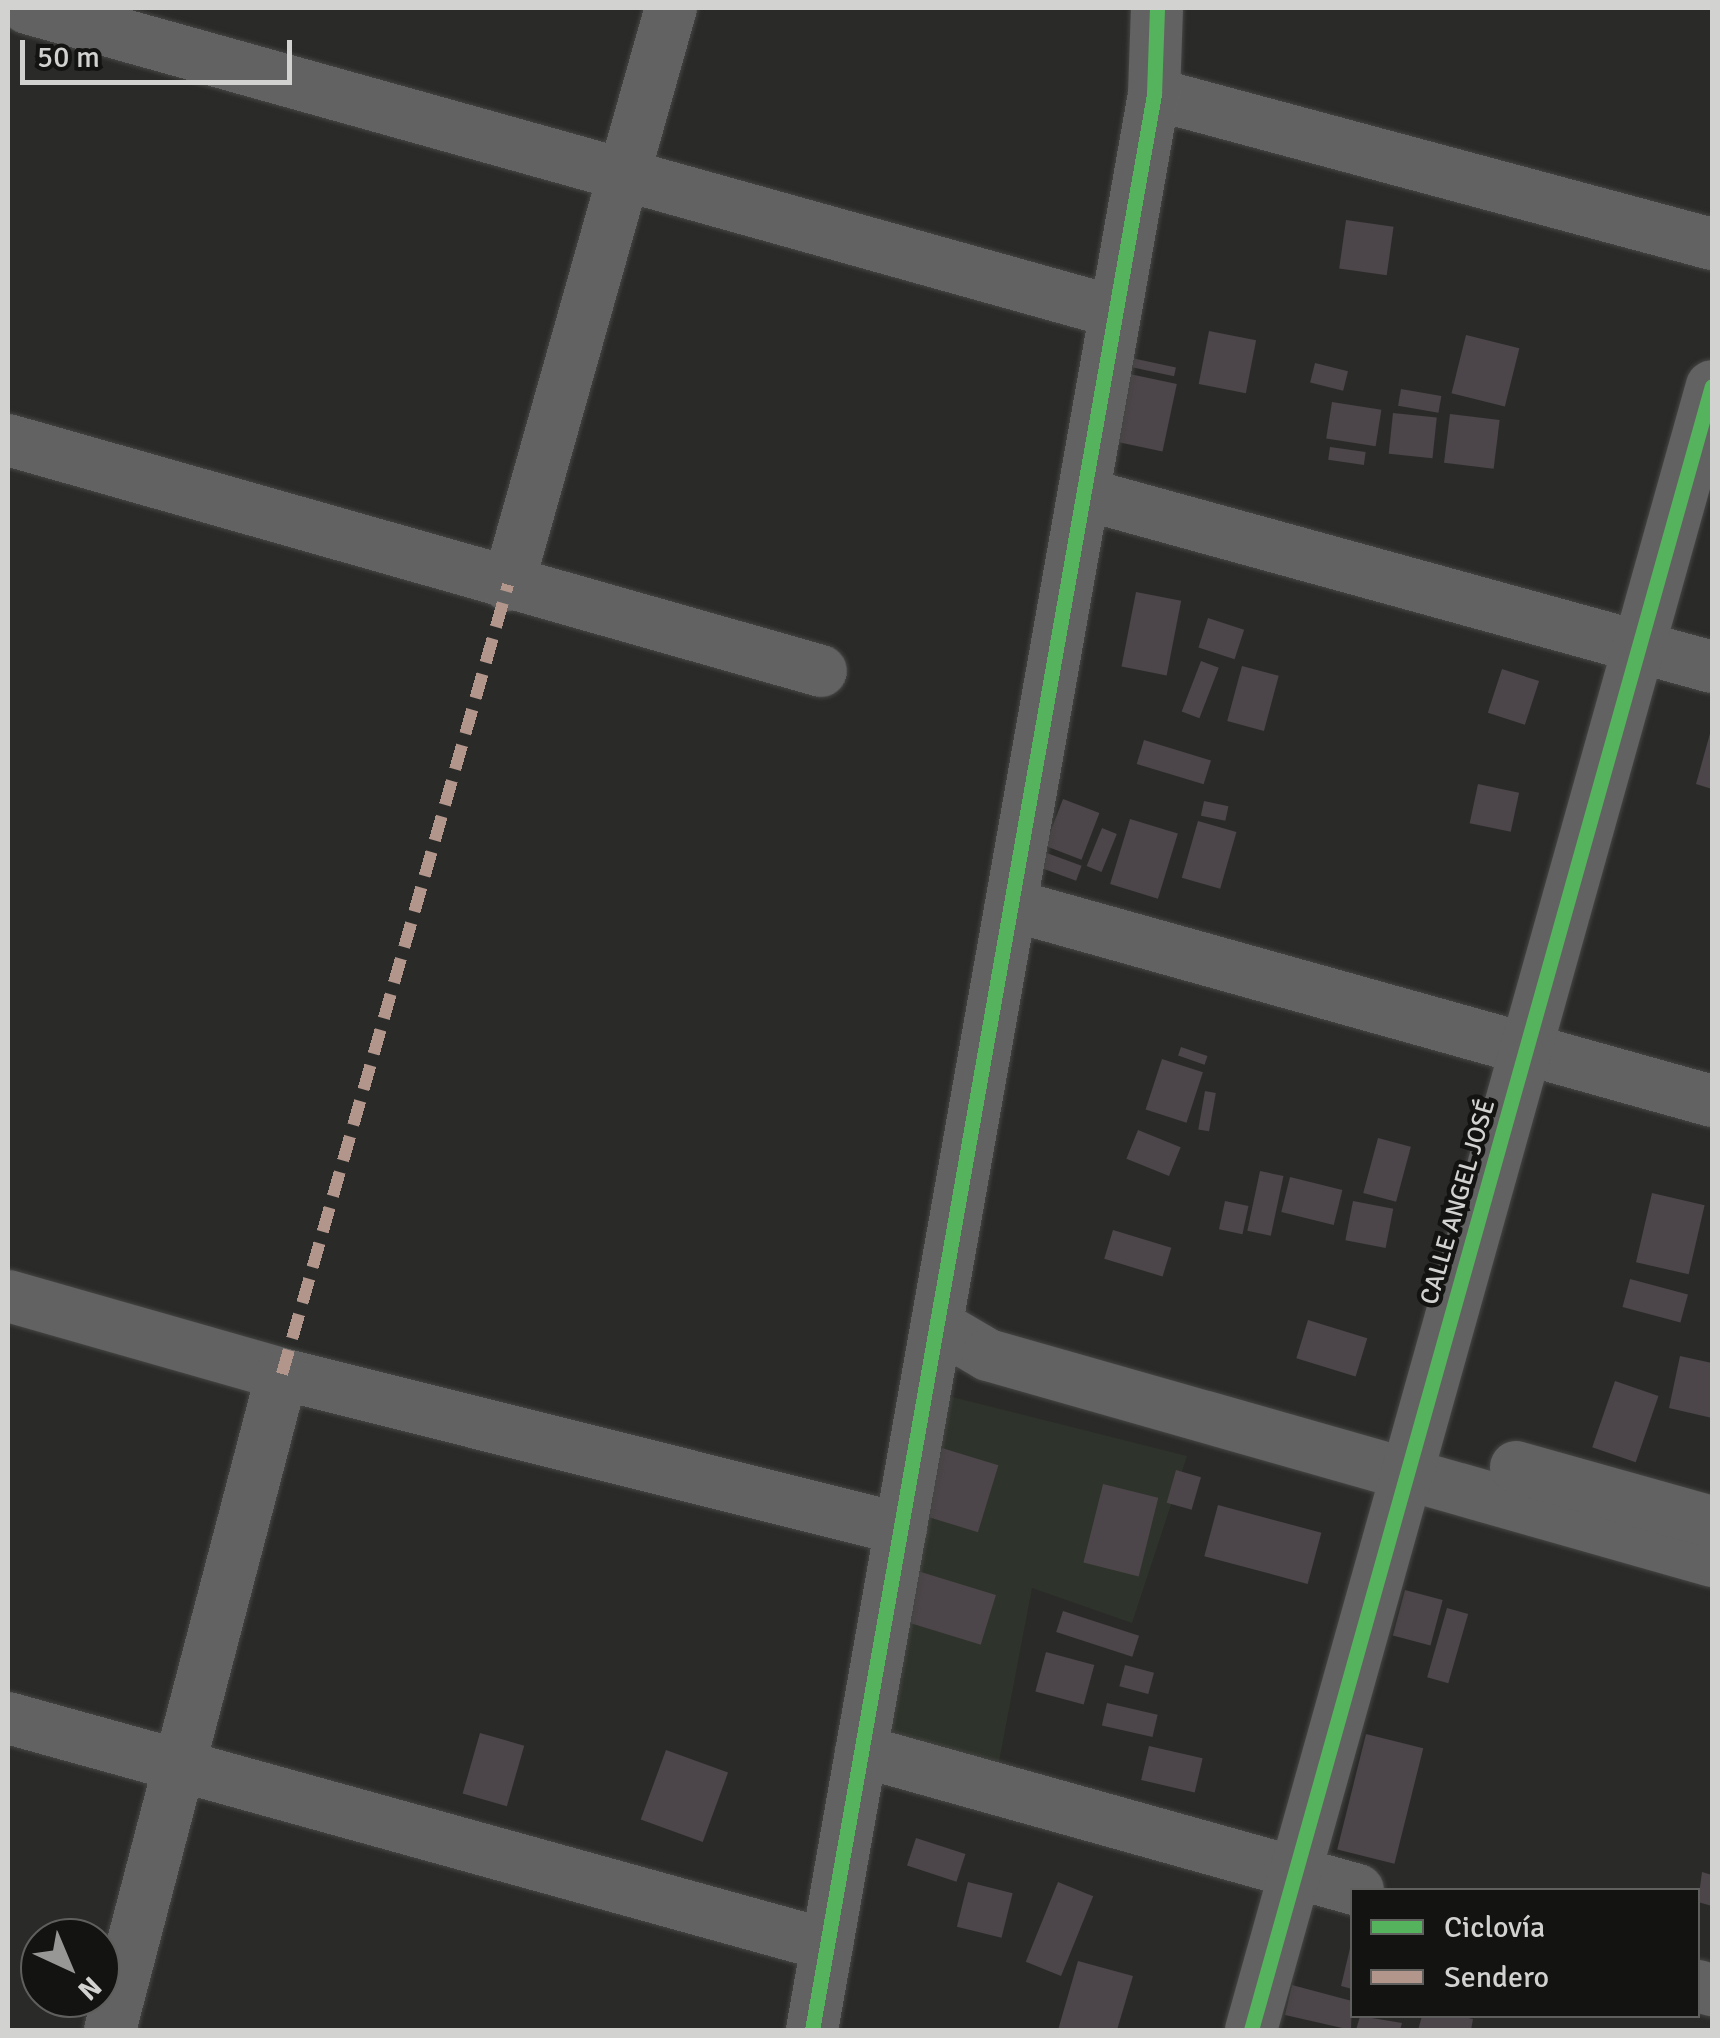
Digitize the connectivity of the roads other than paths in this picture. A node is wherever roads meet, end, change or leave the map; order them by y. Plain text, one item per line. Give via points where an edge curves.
1 (27, 8) edge
2 (671, 8) edge
3 (1157, 8) edge
4 (1154, 94) junction
5 (622, 175) junction
6 (1712, 244) edge
7 (1116, 312) junction
8 (1712, 386) edge
9 (8, 440) edge
10 (1084, 494) junction
11 (508, 585) junction
12 (1640, 647) junction
13 (1712, 666) edge
14 (821, 671) dead end
15 (1011, 905) junction
16 (1527, 1049) junction
17 (1712, 1101) edge
18 (8, 1296) edge
19 (942, 1327) junction
20 (282, 1374) junction
21 (1412, 1457) junction
22 (1712, 1522) edge
23 (901, 1529) junction
24 (1712, 1561) edge
25 (8, 1718) edge
26 (862, 1751) junction
27 (179, 1766) junction
28 (1296, 1873) junction
29 (1351, 1888) edge
30 (827, 1945) junction
31 (110, 2030) edge
32 (812, 2030) edge
33 (1251, 2030) edge

1 - 5 street
2 - 5 street
3 - 4 street
4 - 6 street
4 - 7 street
5 - 7 street
5 - 11 street
7 - 10 street
8 - 12 street, CALLE ANGEL JOSÉ
9 - 11 street
10 - 12 street
10 - 15 street
11 - 14 street
12 - 13 street
12 - 16 street, CALLE ANGEL JOSÉ
15 - 16 street
15 - 19 street
16 - 17 street
16 - 21 street, CALLE ANGEL JOSÉ
18 - 20 street
19 - 21 street via 988,1355
19 - 23 street
20 - 23 street
20 - 27 street
21 - 22 street
21 - 24 street
21 - 28 street, CALLE ANGEL JOSÉ
23 - 26 street
25 - 27 street
26 - 28 street
26 - 30 street
27 - 30 street
27 - 31 street
28 - 29 street
28 - 33 street, CALLE ANGEL JOSÉ
30 - 32 street

